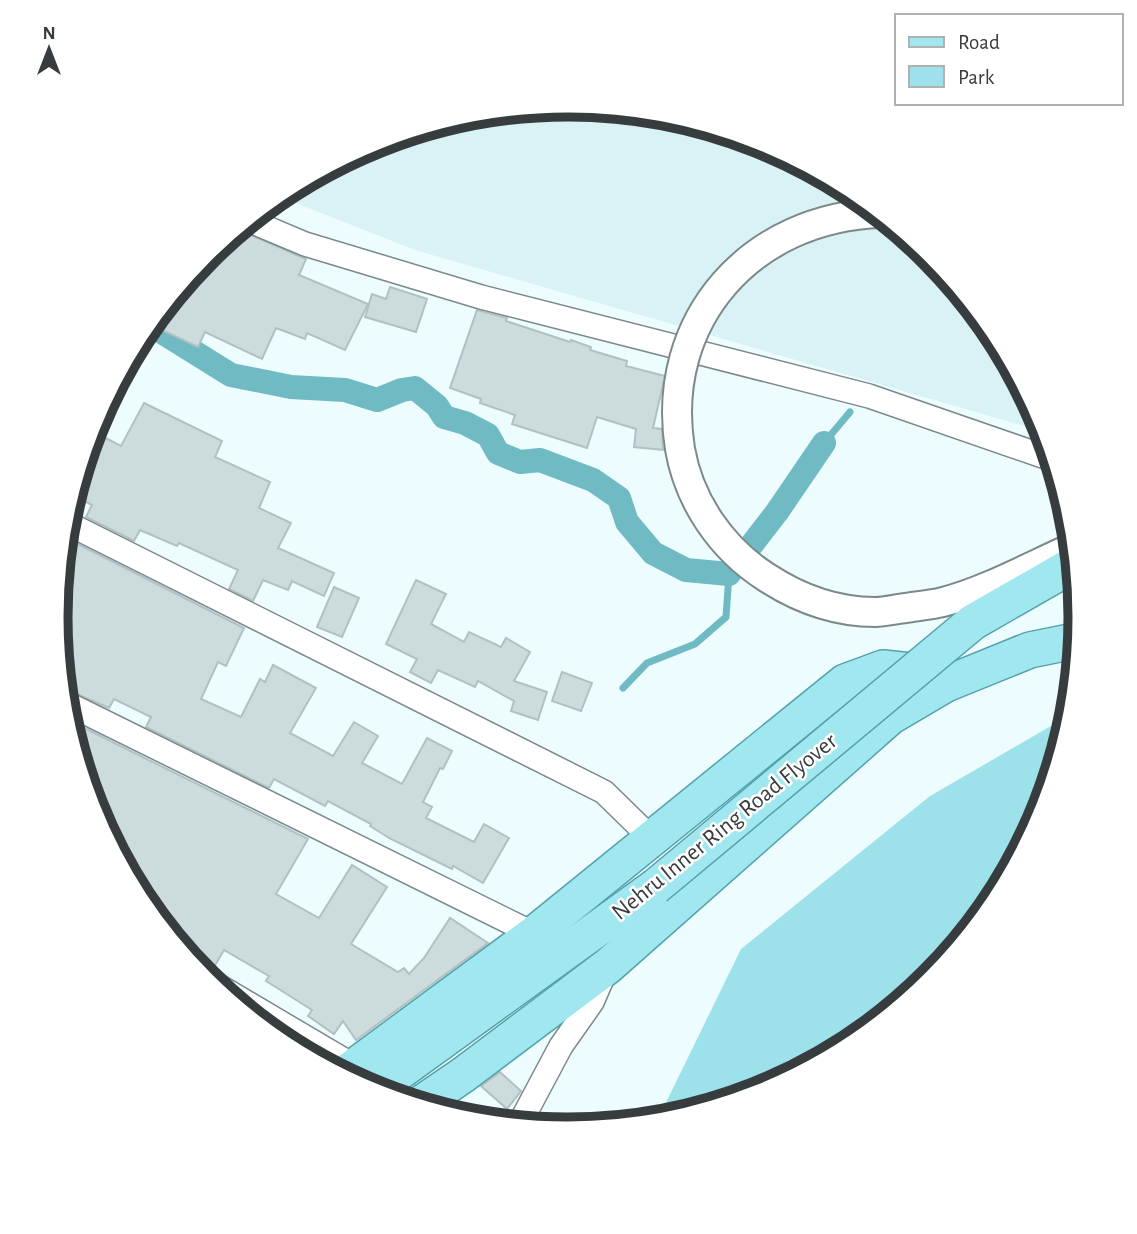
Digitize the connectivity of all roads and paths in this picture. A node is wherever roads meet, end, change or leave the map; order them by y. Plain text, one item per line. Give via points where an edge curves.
1 (864, 214) edge
2 (259, 224) edge
3 (1042, 456) edge
4 (77, 528) edge
5 (1064, 552) edge
6 (1066, 569) edge
7 (1068, 642) edge
8 (946, 684) junction
9 (77, 708) edge
10 (652, 839) junction
11 (534, 934) junction
12 (608, 966) junction
13 (362, 1073) edge
14 (363, 1073) edge
15 (430, 1097) edge
16 (524, 1115) edge

1 - 5 street, bridge via 782,236 731,277 709,304 691,337 676,393 681,452 693,494 728,546 758,572 791,593 831,607 875,612 942,602
2 - 3 street via 305,244 481,297 869,397
4 - 10 street via 604,792
6 - 14 main road, Nehru Inner Ring Road Flyover, bridge via 972,622 655,887
7 - 8 main road via 1030,650
8 - 10 main road via 911,671 883,668 845,682
8 - 12 main road via 890,717
9 - 11 street
10 - 11 main road
11 - 13 main road
12 - 15 main road
12 - 16 street via 592,1002 561,1046

